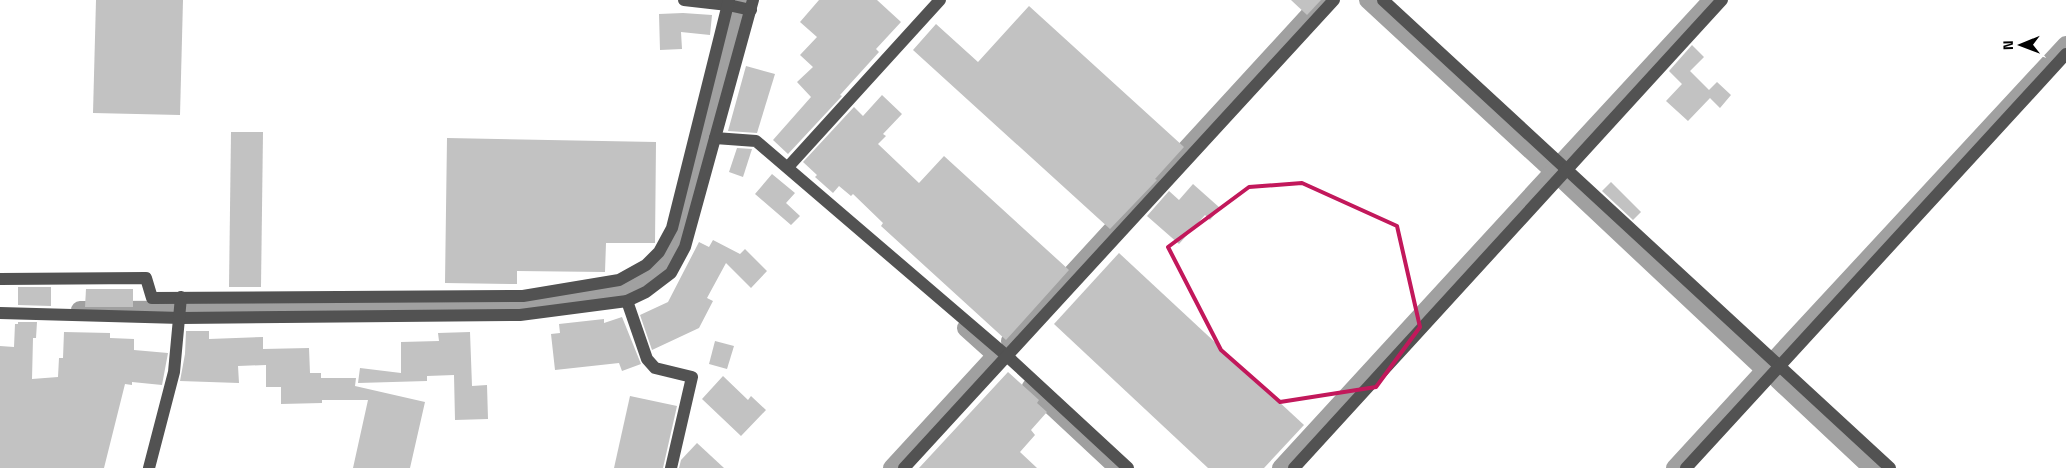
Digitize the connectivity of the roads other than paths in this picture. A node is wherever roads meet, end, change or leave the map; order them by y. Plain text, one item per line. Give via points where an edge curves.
1 (684, 0) edge
2 (940, 0) edge
3 (1334, 0) edge
4 (1383, 0) edge
5 (1722, 0) edge
6 (729, 2) edge
7 (752, 5) edge
8 (2066, 54) edge
9 (715, 138) junction
10 (788, 167) junction
11 (1567, 168) junction
12 (651, 271) junction
13 (0, 279) edge
14 (646, 292) junction
15 (627, 301) junction
16 (181, 308) junction
17 (0, 313) edge
18 (1007, 356) junction
19 (1780, 366) junction
20 (149, 468) edge
21 (671, 468) edge
22 (904, 468) edge
23 (1128, 468) edge
24 (1294, 468) edge
25 (1686, 468) edge
26 (1890, 468) edge

1 - 6 street
2 - 10 street
3 - 18 street
4 - 11 street
5 - 11 street
6 - 7 street
6 - 12 street via 672,228
7 - 9 street
8 - 19 street
9 - 10 street via 756,141
9 - 14 street via 685,247 671,273
10 - 18 street
11 - 19 street
11 - 24 street
12 - 14 street
12 - 16 street via 619,280 523,296
13 - 16 street via 146,278 152,298
14 - 15 street
15 - 16 street via 520,315
15 - 21 street via 647,359 655,368 692,377
16 - 17 street
16 - 20 street via 174,372
18 - 22 street
18 - 23 street
19 - 25 street
19 - 26 street

